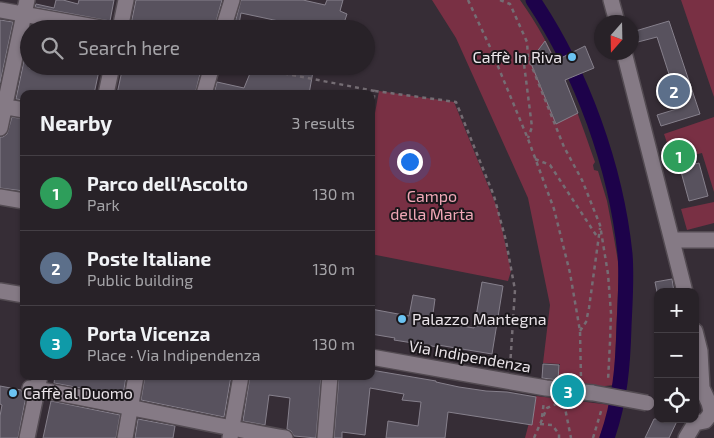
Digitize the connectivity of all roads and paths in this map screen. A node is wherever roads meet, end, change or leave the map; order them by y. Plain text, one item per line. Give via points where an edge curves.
1 (126, 0) edge
2 (232, 0) edge
3 (468, 0) edge
4 (500, 0) edge
5 (508, 0) edge
6 (611, 0) edge
7 (510, 4) junction
8 (26, 7) edge
9 (0, 10) edge
10 (615, 15) edge
11 (23, 20) edge
12 (73, 20) edge
13 (122, 20) edge
14 (226, 20) edge
15 (20, 32) edge
16 (528, 58) junction
17 (626, 60) edge
18 (110, 75) edge
19 (209, 75) edge
20 (293, 75) edge
21 (107, 90) edge
22 (205, 90) edge
23 (371, 90) edge
24 (376, 91) joint
25 (375, 96) edge
26 (2, 106) edge
27 (20, 109) edge
28 (0, 128) edge
29 (528, 139) junction
30 (535, 159) junction
31 (0, 197) edge
32 (20, 200) edge
33 (600, 225) junction
34 (598, 240) junction
35 (672, 240) junction
36 (714, 240) edge
37 (684, 288) edge
38 (0, 291) edge
39 (20, 294) edge
40 (580, 331) junction
41 (696, 333) edge
42 (375, 358) edge
43 (135, 380) edge
44 (240, 380) edge
45 (330, 380) edge
46 (508, 381) junction
47 (35, 384) edge
48 (607, 384) dead end
49 (546, 388) junction
50 (592, 393) junction
51 (652, 404) edge
52 (131, 408) junction
53 (712, 411) edge
54 (699, 421) edge
55 (541, 423) junction
56 (691, 423) edge
57 (231, 433) edge
58 (26, 438) edge
59 (125, 438) edge
60 (286, 438) edge
61 (325, 438) edge
62 (534, 438) edge
63 (559, 438) edge
64 (571, 438) edge
65 (593, 438) edge
66 (686, 438) edge

1 - 13 street
2 - 14 street
3 - 29 path
4 - 7 path
5 - 7 path
6 - 10 street
7 - 16 path via 528,42
8 - 9 street
8 - 11 street
8 - 12 street
15 - 26 street
16 - 29 path via 524,64 532,127
16 - 33 path
17 - 35 street
18 - 21 street
19 - 22 street
20 - 23 path
24 - 25 path
24 - 46 path via 456,102 494,196 515,290
26 - 27 street
26 - 28 street
29 - 30 path
30 - 34 path via 550,165
30 - 40 path via 561,235
31 - 32 street
33 - 34 path
33 - 48 path via 610,313
34 - 40 path via 588,315
35 - 36 street
35 - 37 street
38 - 39 street
40 - 50 path
41 - 53 street via 702,388
42 - 46 street, Via Indipendenza
43 - 52 street
44 - 57 street
45 - 61 street
46 - 49 street, Via Indipendenza
47 - 52 street
47 - 58 street
49 - 50 street, Via Indipendenza
49 - 55 path
50 - 51 street, Via Indipendenza, bridge
50 - 65 path
52 - 57 street
52 - 59 street
53 - 54 street via 706,421
55 - 62 path
55 - 63 path via 552,425
55 - 64 path via 547,408 556,404 565,408
56 - 66 street
57 - 60 street

